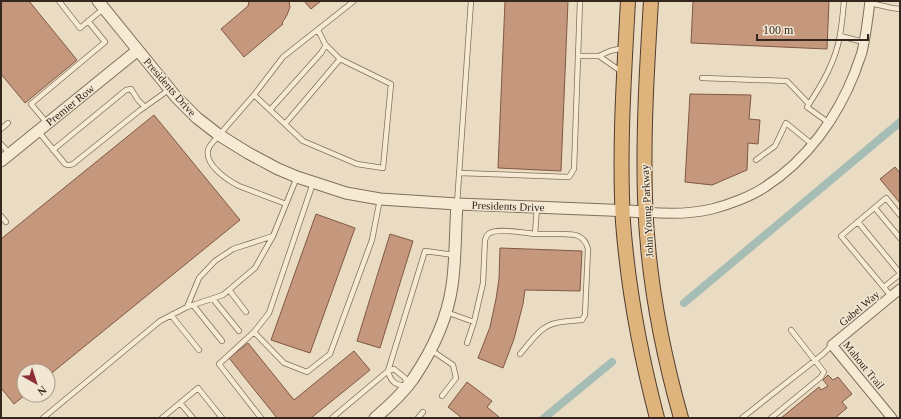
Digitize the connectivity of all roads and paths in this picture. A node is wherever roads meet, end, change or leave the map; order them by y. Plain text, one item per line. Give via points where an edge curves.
1 (59, 1) edge
2 (354, 1) edge
3 (471, 1) edge
4 (580, 1) edge
5 (628, 1) edge
6 (651, 1) edge
7 (844, 1) edge
8 (870, 2) edge
9 (101, 3) edge
10 (900, 9) edge
11 (88, 22) junction
12 (318, 30) junction
13 (840, 36) junction
14 (864, 42) junction
15 (326, 45) junction
16 (625, 48) junction
17 (138, 50) junction
18 (578, 56) junction
19 (599, 56) junction
20 (340, 59) junction
21 (624, 74) junction
22 (702, 78) dead end
23 (170, 90) junction
24 (254, 95) junction
25 (809, 104) junction
26 (146, 107) junction
27 (270, 110) junction
28 (8, 123) dead end
29 (47, 123) junction
30 (829, 123) junction
31 (286, 124) junction
32 (1, 128) edge
33 (38, 131) junction
34 (219, 135) junction
35 (1, 144) edge
36 (813, 145) junction
37 (53, 150) junction
38 (5, 157) edge
39 (756, 160) dead end
40 (459, 173) junction
41 (297, 177) junction
42 (313, 183) junction
43 (380, 199) junction
44 (286, 204) junction
45 (457, 204) junction
46 (537, 207) junction
47 (875, 208) junction
48 (623, 210) junction
49 (646, 212) junction
50 (900, 215) edge
51 (1, 216) edge
52 (6, 222) dead end
53 (858, 222) junction
54 (536, 234) junction
55 (273, 236) junction
56 (900, 238) edge
57 (454, 255) junction
58 (900, 273) edge
59 (884, 287) junction
60 (900, 289) edge
61 (229, 290) junction
62 (891, 296) junction
63 (213, 298) junction
64 (193, 305) junction
65 (187, 307) junction
66 (246, 312) dead end
67 (446, 312) junction
68 (171, 315) junction
69 (474, 322) junction
70 (791, 330) dead end
71 (239, 331) dead end
72 (254, 332) junction
73 (222, 342) dead end
74 (467, 343) dead end
75 (832, 345) junction
76 (199, 350) dead end
77 (431, 350) junction
78 (520, 354) dead end
79 (815, 360) junction
80 (388, 371) junction
81 (407, 386) junction
82 (442, 396) dead end
83 (180, 403) junction
84 (423, 412) dead end
85 (381, 416) edge
86 (43, 418) edge
87 (162, 418) edge
88 (193, 418) edge
89 (222, 418) edge
90 (262, 418) edge
91 (332, 418) edge
92 (418, 418) edge
93 (657, 418) edge
94 (681, 418) edge
95 (742, 418) edge
96 (771, 418) edge
97 (892, 418) edge

1 - 11 lane via 80,28
2 - 12 lane
3 - 40 lane
4 - 18 lane
5 - 16 highway, John Young Parkway
6 - 49 highway, John Young Parkway via 644,125
7 - 13 lane
8 - 10 lane
8 - 14 street, Presidents Drive
9 - 11 lane
9 - 17 street, Presidents Drive
11 - 29 lane via 105,42 31,104
12 - 15 lane
12 - 24 lane via 283,58
13 - 14 lane
13 - 25 lane via 832,61
14 - 30 street, Presidents Drive via 849,87
15 - 20 lane
15 - 27 lane
16 - 19 lane
16 - 21 highway, John Young Parkway
17 - 23 street, Presidents Drive
17 - 29 street, Premier Row
18 - 19 lane
18 - 40 lane via 574,169 569,177
19 - 21 lane
20 - 31 lane
20 - 31 lane via 391,84 383,168 356,164 303,141
21 - 48 highway, John Young Parkway via 621,152
22 - 25 lane via 787,81
23 - 26 lane
23 - 34 street, Presidents Drive via 197,118
24 - 27 lane
24 - 34 lane
25 - 30 lane via 807,107
26 - 37 lane via 73,164 65,164
26 - 37 lane via 130,89 126,90
27 - 31 lane
28 - 32 lane
29 - 33 street, Premier Row
30 - 36 street, Presidents Drive
33 - 37 lane
33 - 38 street, Premier Row
34 - 41 street, Presidents Drive
34 - 44 lane via 209,148 208,155 210,162 220,174 239,186
35 - 38 lane
36 - 39 lane via 786,123 775,146
36 - 49 street, Presidents Drive via 788,170 764,188 739,200 700,211
40 - 45 lane
41 - 42 street, Presidents Drive
41 - 44 lane
42 - 43 street, Presidents Drive via 346,193
42 - 72 lane via 269,313
43 - 45 street, Presidents Drive
43 - 72 lane via 372,240 330,354 307,372 284,363
44 - 55 lane
45 - 46 street, Presidents Drive
45 - 57 street
46 - 48 street, Presidents Drive
46 - 54 lane
47 - 50 lane via 886,198
47 - 53 lane
47 - 56 lane
48 - 49 street, Presidents Drive
48 - 93 highway, John Young Parkway via 635,317
49 - 94 highway, John Young Parkway via 652,278 661,333
51 - 52 lane
53 - 58 lane
53 - 59 lane via 841,236
54 - 69 lane via 496,230 486,236 483,283
54 - 78 lane via 575,234 585,242 588,249 585,315 582,320 548,326 537,334
55 - 61 lane via 255,268
55 - 65 lane via 233,249 215,261 199,278
57 - 67 street via 452,287
57 - 80 lane via 425,251
58 - 59 lane
59 - 62 lane
60 - 62 street, Gabel Way
61 - 63 lane
61 - 66 lane
62 - 75 street, Gabel Way
63 - 64 lane
63 - 71 lane
64 - 65 lane
64 - 73 lane
65 - 68 lane
67 - 69 lane
67 - 77 street
68 - 76 lane
68 - 86 lane via 160,321
69 - 74 lane
70 - 79 lane
72 - 90 lane via 219,364
75 - 79 lane
75 - 97 street, Mahout Trail
77 - 81 street
77 - 82 lane via 453,365 456,378
79 - 95 lane
79 - 96 lane via 824,372 821,377
80 - 81 lane via 390,378 398,385
80 - 81 lane via 394,369 405,378
80 - 91 lane
81 - 85 street
83 - 87 lane
83 - 88 lane
83 - 89 lane via 198,388
84 - 92 lane

